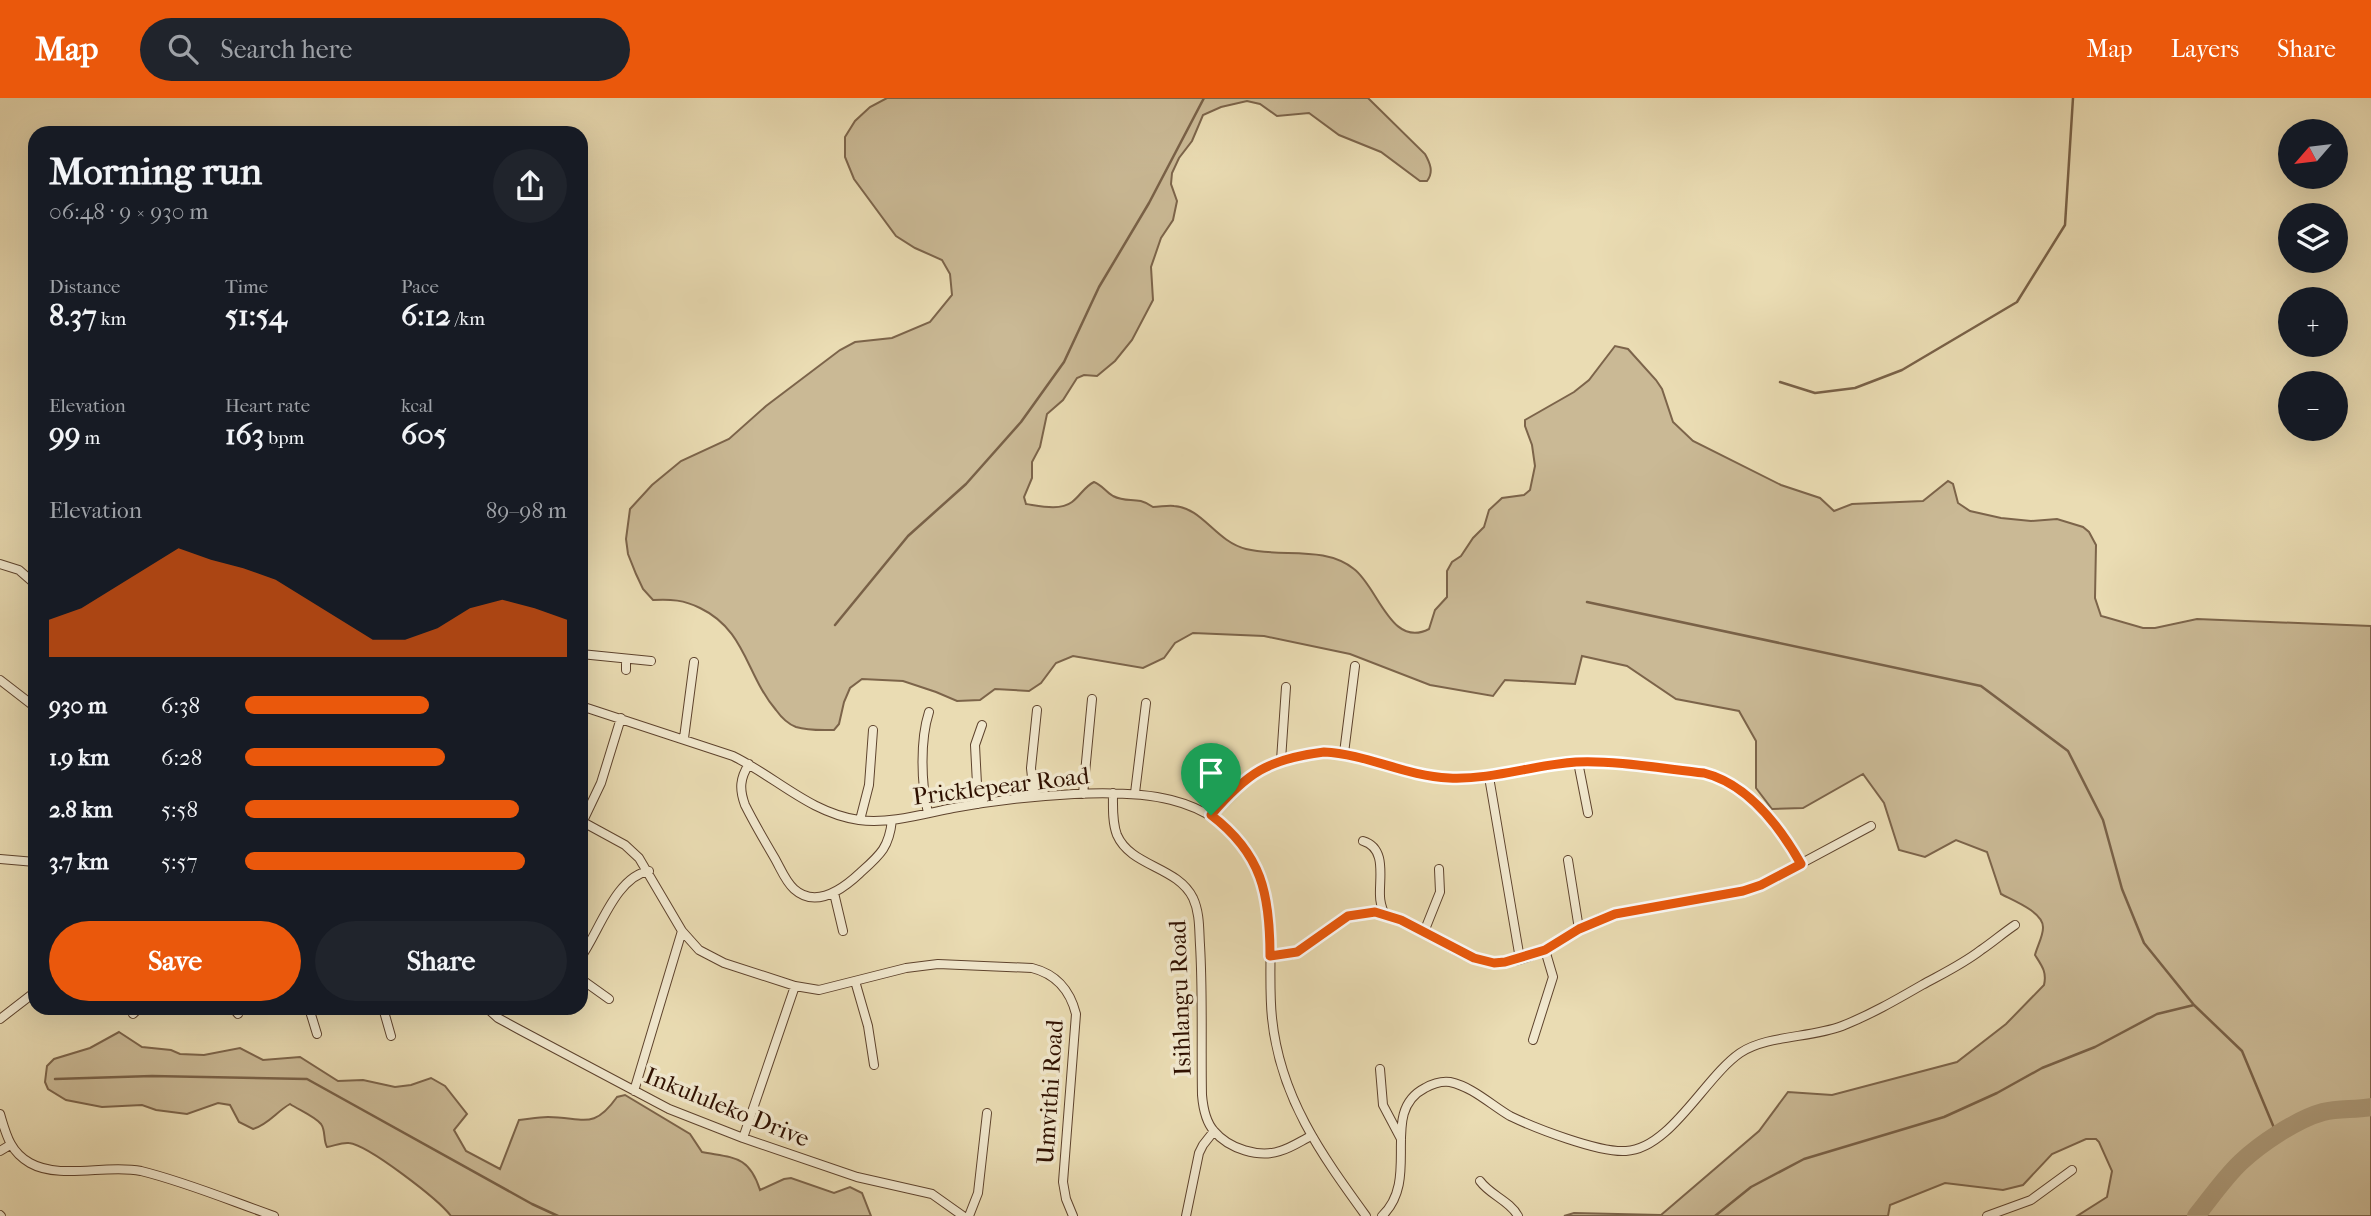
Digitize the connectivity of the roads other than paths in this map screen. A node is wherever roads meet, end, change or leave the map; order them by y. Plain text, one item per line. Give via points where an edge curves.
1 (0, 564) edge
2 (28, 578) edge
3 (588, 655) edge
4 (626, 659) junction
5 (651, 661) dead end
6 (694, 662) dead end
7 (1355, 666) dead end
8 (626, 670) dead end
9 (0, 680) edge
10 (1286, 687) dead end
11 (1092, 699) dead end
12 (28, 702) edge
13 (1146, 703) dead end
14 (588, 708) edge
15 (1037, 710) dead end
16 (929, 712) dead end
17 (621, 718) junction
18 (982, 724) dead end
19 (873, 730) dead end
20 (684, 738) junction
21 (1344, 753) junction
22 (1281, 760) junction
23 (1578, 762) junction
24 (749, 764) junction
25 (1489, 777) junction
26 (1083, 793) junction
27 (1113, 793) junction
28 (1135, 793) junction
29 (1034, 796) junction
30 (978, 804) junction
31 (588, 810) edge
32 (928, 813) junction
33 (1588, 813) dead end
34 (1211, 815) junction
35 (860, 820) junction
36 (892, 820) junction
37 (588, 825) edge
38 (1871, 826) dead end
39 (1363, 841) dead end
40 (0, 859) edge
41 (1568, 860) dead end
42 (28, 861) edge
43 (1801, 864) junction
44 (1439, 869) dead end
45 (649, 871) junction
46 (834, 893) junction
47 (1384, 913) junction
48 (2015, 925) dead end
49 (1579, 929) junction
50 (682, 931) junction
51 (843, 931) dead end
52 (1424, 932) junction
53 (588, 945) edge
54 (1545, 950) junction
55 (1270, 956) junction
56 (1520, 959) junction
57 (855, 981) junction
58 (588, 984) edge
59 (795, 986) junction
60 (28, 997) edge
61 (609, 999) dead end
62 (311, 1015) edge
63 (385, 1015) edge
64 (497, 1015) edge
65 (0, 1019) edge
66 (317, 1034) dead end
67 (391, 1036) dead end
68 (1533, 1040) dead end
69 (874, 1065) dead end
70 (1380, 1069) dead end
71 (634, 1091) junction
72 (987, 1113) dead end
73 (0, 1114) edge
74 (1214, 1131) junction
75 (1311, 1136) junction
76 (743, 1138) junction
77 (1401, 1139) junction
78 (10, 1145) junction
79 (0, 1151) edge
80 (2073, 1171) dead end
81 (1479, 1181) dead end
82 (274, 1216) edge
83 (963, 1216) edge
84 (969, 1216) edge
85 (1073, 1216) edge
86 (1186, 1216) edge
87 (1366, 1216) edge
88 (1382, 1216) edge
89 (1518, 1216) edge
90 (1987, 1216) edge

1 - 2 street
3 - 4 street
4 - 5 street
4 - 8 street
6 - 20 street
7 - 21 street
9 - 12 street
10 - 22 street
11 - 26 street
13 - 28 street
14 - 17 street, Pricklepear Road
15 - 29 street via 1031,768
16 - 32 street via 922,774
17 - 20 street, Pricklepear Road
17 - 31 street
18 - 30 street via 975,741
19 - 35 street via 869,785
20 - 24 street, Pricklepear Road
21 - 22 street
21 - 25 street via 1425,776
22 - 34 street via 1246,779
23 - 25 street
23 - 33 street
23 - 43 street via 1704,773 1723,779 1766,815
24 - 35 street, Pricklepear Road via 815,807
24 - 46 street via 742,774 742,796 791,885 810,897
25 - 56 street
26 - 27 street, Pricklepear Road
26 - 29 street, Pricklepear Road
27 - 28 street, Pricklepear Road
27 - 74 street, Isihlangu Road via 1114,827 1122,844 1172,875 1196,907 1202,1095
28 - 34 street, Pricklepear Road via 1175,799
29 - 30 street, Pricklepear Road
30 - 32 street, Pricklepear Road
32 - 36 street, Pricklepear Road
34 - 55 street, Pricklepear Road via 1242,844 1260,875 1269,908
35 - 36 street, Pricklepear Road
36 - 46 street via 884,849
37 - 45 street, Umvithi Road via 625,845
38 - 43 street
39 - 47 street via 1378,855
40 - 42 street
41 - 49 street
43 - 49 street via 1743,891 1615,914
44 - 52 street via 1440,892
45 - 50 street, Umvithi Road
45 - 53 street via 636,874 623,886
46 - 51 street
47 - 52 street
47 - 55 street via 1348,916 1297,952
48 - 77 street via 1951,969 1855,1020 1746,1049 1662,1135 1637,1150 1610,1150 1531,1125 1449,1082 1425,1087 1410,1100
49 - 54 street
50 - 59 street, Umvithi Road via 708,956
50 - 71 street
52 - 56 street via 1484,961
54 - 56 street
54 - 68 street via 1553,977
55 - 75 street, Pricklepear Road via 1276,1043 1291,1095
57 - 59 street, Umvithi Road via 819,990
57 - 69 street
57 - 85 street, Umvithi Road via 913,967 959,963 1032,968 1063,986 1076,1021 1063,1182
58 - 61 street
59 - 76 street
60 - 65 street
62 - 66 street
63 - 67 street
64 - 71 street, Inkululeko Drive
70 - 77 street via 1383,1105
71 - 76 street, Inkululeko Drive
72 - 84 street via 978,1193
73 - 78 street
74 - 75 street via 1239,1148 1264,1154
74 - 86 street via 1199,1153
75 - 87 street, Pricklepear Road
76 - 83 street, Inkululeko Drive via 857,1177 932,1194
77 - 88 street via 1401,1183
78 - 79 street
78 - 82 street via 24,1160 42,1168 142,1171
80 - 90 street via 2031,1200
81 - 89 street

